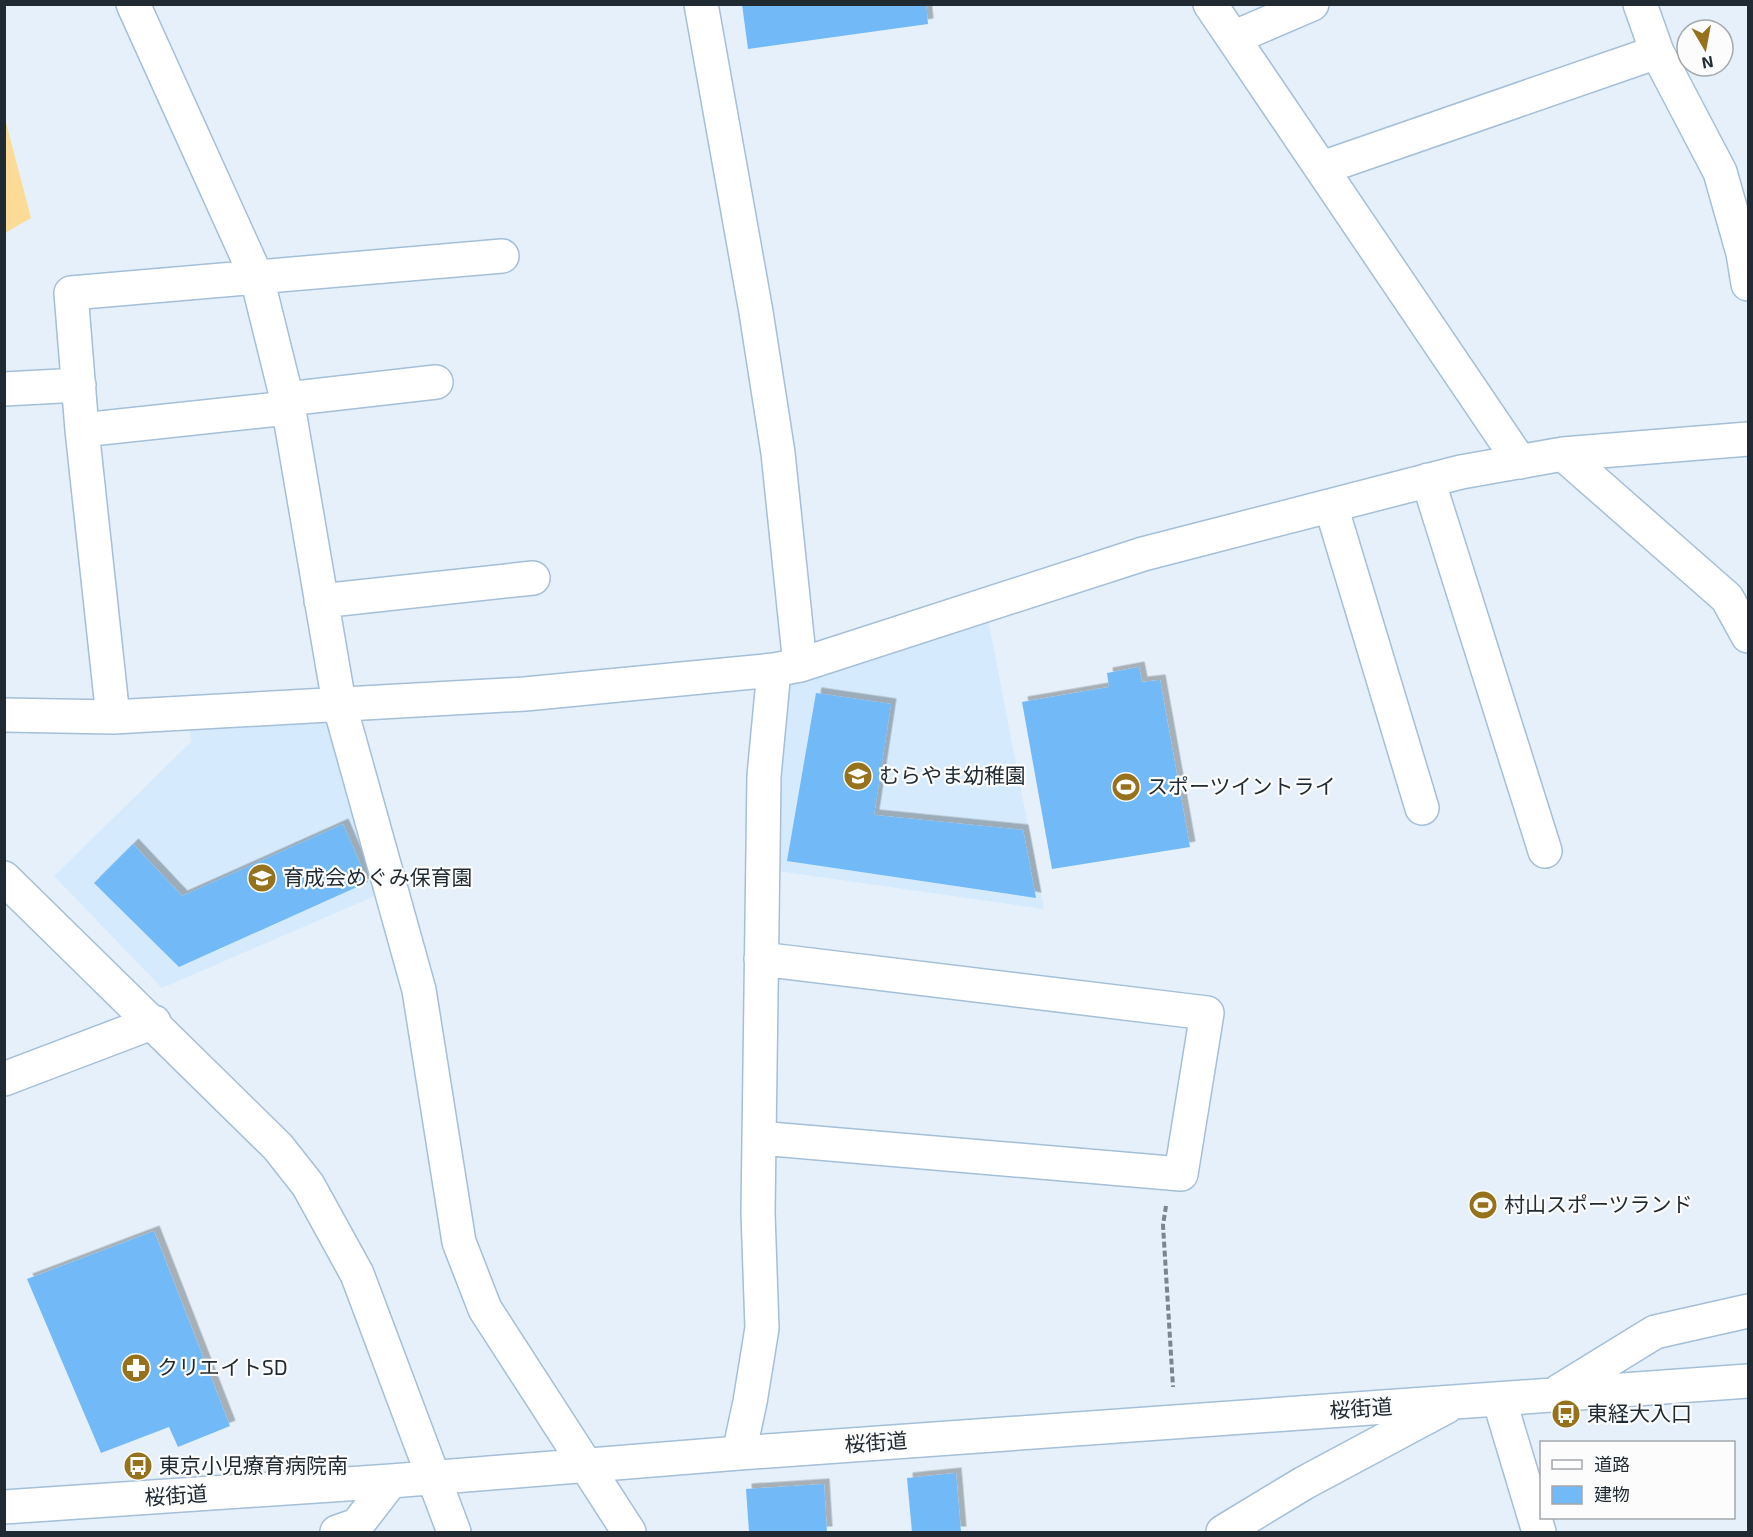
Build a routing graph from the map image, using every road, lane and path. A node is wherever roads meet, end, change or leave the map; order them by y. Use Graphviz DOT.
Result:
graph roads {
  1 [pos="133,4"];
  2 [pos="701,4"];
  3 [pos="1210,4"];
  4 [pos="1312,4"];
  5 [pos="1640,4"];
  6 [pos="1233,38"];
  7 [pos="1657,52"];
  8 [pos="1322,168"];
  9 [pos="502,256"];
  10 [pos="1747,263"];
  11 [pos="257,278"];
  12 [pos="436,382"];
  13 [pos="79,385"];
  14 [pos="4,389"];
  15 [pos="288,404"];
  16 [pos="82,430"];
  17 [pos="1749,439"];
  18 [pos="1563,454"];
  19 [pos="1520,462"];
  20 [pos="1428,480"];
  21 [pos="1331,506"];
  22 [pos="533,578"];
  23 [pos="321,602"];
  24 [pos="1749,636"];
  25 [pos="787,668"];
  26 [pos="339,704"];
  27 [pos="4,715"];
  28 [pos="113,717"];
  29 [pos="1422,808"];
  30 [pos="1545,851"];
  31 [pos="4,878"];
  32 [pos="761,959"];
  33 [pos="154,1022"];
  34 [pos="4,1079"];
  35 [pos="759,1138"];
  36 [pos="1171,1174"];
  37 [pos="1749,1311"];
  38 [pos="1749,1381"];
  39 [pos="1555,1394"];
  40 [pos="1499,1399"];
  41 [pos="1455,1402"];
  42 [pos="1175,1421"];
  43 [pos="738,1453"];
  44 [pos="584,1466"];
  45 [pos="433,1478"];
  46 [pos="392,1481"];
  47 [pos="4,1507"];
  48 [pos="337,1533"];
  49 [pos="454,1533"];
  50 [pos="629,1533"];
  51 [pos="1223,1533"];
  52 [pos="1539,1533"];
  1 -- 11 [label="street"];
  2 -- 25 [label="street"];
  3 -- 6 [label="street"];
  4 -- 6 [label="street"];
  5 -- 7 [label="street"];
  6 -- 8 [label="street"];
  7 -- 8 [label="street"];
  7 -- 10 [label="street"];
  8 -- 19 [label="street"];
  9 -- 11 [label="street"];
  11 -- 13 [label="street"];
  11 -- 15 [label="street"];
  12 -- 15 [label="street"];
  13 -- 14 [label="street"];
  13 -- 16 [label="street"];
  15 -- 16 [label="street"];
  15 -- 23 [label="street"];
  16 -- 28 [label="street"];
  17 -- 18 [label="street"];
  18 -- 19 [label="street"];
  18 -- 24 [label="street"];
  19 -- 20 [label="street"];
  20 -- 21 [label="street"];
  20 -- 30 [label="street"];
  21 -- 25 [label="street"];
  21 -- 29 [label="street"];
  22 -- 23 [label="street"];
  23 -- 26 [label="street"];
  25 -- 26 [label="street"];
  25 -- 32 [label="street"];
  26 -- 28 [label="street"];
  26 -- 44 [label="street"];
  27 -- 28 [label="street"];
  31 -- 33 [label="street"];
  32 -- 35 [label="street"];
  32 -- 36 [label="street"];
  33 -- 34 [label="street"];
  33 -- 45 [label="street"];
  35 -- 36 [label="street"];
  35 -- 43 [label="street"];
  36 -- 42 [label="path"];
  37 -- 39 [label="street"];
  38 -- 39 [label="street, 桜街道"];
  39 -- 40 [label="street, 桜街道"];
  40 -- 41 [label="street, 桜街道"];
  40 -- 52 [label="street"];
  41 -- 42 [label="street, 桜街道"];
  41 -- 51 [label="street"];
  42 -- 43 [label="street, 桜街道"];
  43 -- 44 [label="street, 桜街道"];
  44 -- 45 [label="street, 桜街道"];
  44 -- 50 [label="street"];
  45 -- 46 [label="street, 桜街道"];
  45 -- 49 [label="street"];
  46 -- 47 [label="street, 桜街道"];
  46 -- 48 [label="street"];
}
